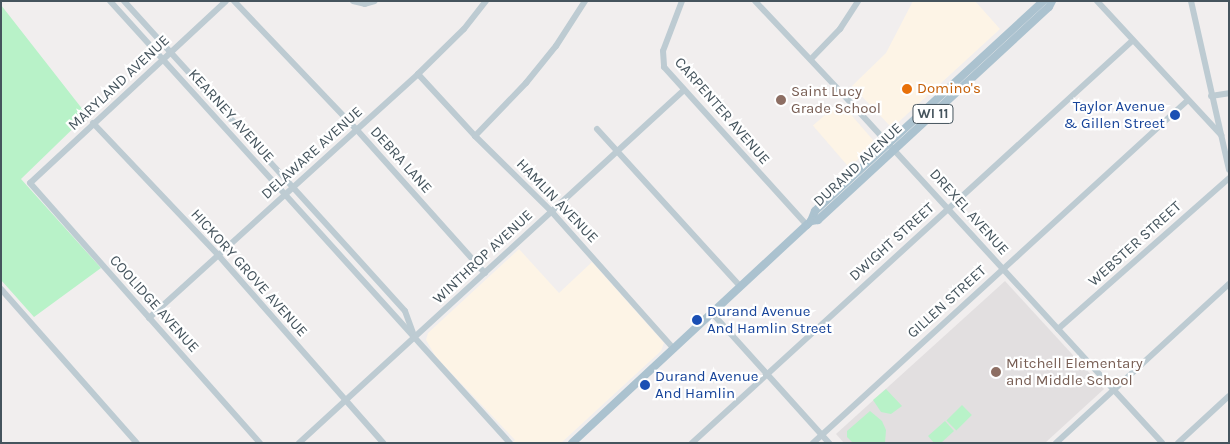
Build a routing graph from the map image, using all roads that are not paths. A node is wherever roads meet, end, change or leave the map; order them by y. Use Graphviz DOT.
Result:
graph roads {
  1 [pos="110,1"];
  2 [pos="124,1"];
  3 [pos="226,1"];
  4 [pos="234,1"];
  5 [pos="353,1"];
  6 [pos="375,1"];
  7 [pos="486,1"];
  8 [pos="585,1"];
  9 [pos="682,1"];
  10 [pos="755,1"];
  11 [pos="858,1"];
  12 [pos="1043,1"];
  13 [pos="1052,1"];
  14 [pos="1097,1"];
  15 [pos="1191,1"];
  16 [pos="1132,40"];
  17 [pos="170,53"];
  18 [pos="163,59"];
  19 [pos="811,59"];
  20 [pos="418,74"];
  21 [pos="684,90"];
  22 [pos="1229,93"];
  23 [pos="1211,96"];
  24 [pos="1188,100"];
  25 [pos="93,123"];
  26 [pos="597,129"];
  27 [pos="357,130"];
  28 [pos="1221,135"];
  29 [pos="475,136"];
  30 [pos="888,143"];
  31 [pos="894,150"];
  32 [pos="617,151"];
  33 [pos="1229,170"];
  34 [pos="1229,178"];
  35 [pos="30,183"];
  36 [pos="294,186"];
  37 [pos="285,194"];
  38 [pos="948,208"];
  39 [pos="551,211"];
  40 [pos="809,223"];
  41 [pos="219,256"];
  42 [pos="1003,268"];
  43 [pos="485,273"];
  44 [pos="1229,284"];
  45 [pos="740,286"];
  46 [pos="1,289"];
  47 [pos="712,313"];
  48 [pos="149,318"];
  49 [pos="1058,329"];
  50 [pos="415,337"];
  51 [pos="674,349"];
  52 [pos="768,373"];
  53 [pos="1114,390"];
  54 [pos="1229,396"];
  55 [pos="345,401"];
  56 [pos="822,434"];
  57 [pos="137,443"];
  58 [pos="260,443"];
  59 [pos="299,443"];
  60 [pos="383,443"];
  61 [pos="510,443"];
  62 [pos="572,443"];
  63 [pos="692,443"];
  64 [pos="813,443"];
  65 [pos="829,443"];
  66 [pos="1056,443"];
  67 [pos="1162,443"];
  68 [pos="1178,443"];
  1 -- 18 [label="street, KEARNEY AVENUE"];
  2 -- 17 [label="street, KEARNEY AVENUE"];
  3 -- 17 [label="street, MARYLAND AVENUE"];
  4 -- 27 [label="street, DEBRA LANE"];
  5 -- 6 [label="street"];
  7 -- 20 [label="street, DELAWARE AVENUE"];
  8 -- 29 [label="street"];
  9 -- 21 [label="street, CARPENTER AVENUE"];
  10 -- 19 [label="street, DREXEL AVENUE"];
  11 -- 19 [label="street"];
  12 -- 30 [label="main road, DURAND AVENUE / WI 11"];
  13 -- 31 [label="main road, DURAND AVENUE / WI 11"];
  14 -- 16 [label="street"];
  15 -- 23 [label="street"];
  16 -- 24 [label="street"];
  16 -- 38 [label="street, DWIGHT STREET"];
  17 -- 18 [label="street, MARYLAND AVENUE"];
  17 -- 36 [label="street, KEARNEY AVENUE"];
  18 -- 25 [label="street, MARYLAND AVENUE"];
  18 -- 37 [label="street, KEARNEY AVENUE"];
  19 -- 30 [label="street, DREXEL AVENUE"];
  20 -- 27 [label="street, DELAWARE AVENUE"];
  20 -- 29 [label="street, HAMLIN AVENUE"];
  21 -- 32 [label="street, WINTHROP AVENUE"];
  21 -- 40 [label="street, CARPENTER AVENUE"];
  22 -- 23 [label="street"];
  23 -- 28 [label="street"];
  24 -- 28 [label="street"];
  24 -- 42 [label="street, GILLEN STREET"];
  25 -- 35 [label="street, MARYLAND AVENUE"];
  25 -- 41 [label="street, HICKORY GROVE AVENUE"];
  26 -- 32 [label="street"];
  27 -- 36 [label="street, DELAWARE AVENUE"];
  27 -- 43 [label="street, DEBRA LANE"];
  28 -- 33 [label="street"];
  29 -- 39 [label="street, HAMLIN AVENUE"];
  30 -- 31 [label="street, DREXEL AVENUE"];
  30 -- 40 [label="main road, DURAND AVENUE / WI 11"];
  31 -- 38 [label="street, DREXEL AVENUE"];
  31 -- 40 [label="main road, DURAND AVENUE / WI 11"];
  32 -- 39 [label="street, WINTHROP AVENUE"];
  32 -- 45 [label="street"];
  34 -- 49 [label="street, WEBSTER STREET"];
  35 -- 48 [label="street, COOLIDGE AVENUE"];
  36 -- 37 [label="street, DELAWARE AVENUE"];
  36 -- 50 [label="street, KEARNEY AVENUE"];
  37 -- 41 [label="street, DELAWARE AVENUE"];
  37 -- 50 [label="street, KEARNEY AVENUE"];
  38 -- 42 [label="street, DREXEL AVENUE"];
  38 -- 52 [label="street, DWIGHT STREET"];
  39 -- 43 [label="street, WINTHROP AVENUE"];
  39 -- 51 [label="street, HAMLIN AVENUE"];
  40 -- 45 [label="main road, DURAND AVENUE / WI 11"];
  41 -- 48 [label="street, DELAWARE AVENUE"];
  41 -- 55 [label="street, HICKORY GROVE AVENUE"];
  42 -- 49 [label="street, DREXEL AVENUE"];
  42 -- 56 [label="street, GILLEN STREET"];
  43 -- 50 [label="street, WINTHROP AVENUE"];
  44 -- 53 [label="street"];
  45 -- 47 [label="main road, DURAND AVENUE / WI 11"];
  46 -- 57 [label="street"];
  47 -- 51 [label="main road, DURAND AVENUE / WI 11"];
  47 -- 52 [label="street"];
  48 -- 58 [label="street, COOLIDGE AVENUE"];
  49 -- 53 [label="street, DREXEL AVENUE"];
  50 -- 55 [label="street, WINTHROP AVENUE"];
  50 -- 61 [label="street, KEARNEY AVENUE"];
  51 -- 62 [label="main road, DURAND AVENUE / WI 11"];
  52 -- 56 [label="street"];
  52 -- 63 [label="street, DWIGHT STREET"];
  53 -- 66 [label="street"];
  53 -- 67 [label="street, DREXEL AVENUE"];
  54 -- 68 [label="street"];
  55 -- 59 [label="street, WINTHROP AVENUE"];
  55 -- 60 [label="street, HICKORY GROVE AVENUE"];
  56 -- 64 [label="street, GILLEN STREET"];
  56 -- 65 [label="street"];
}
